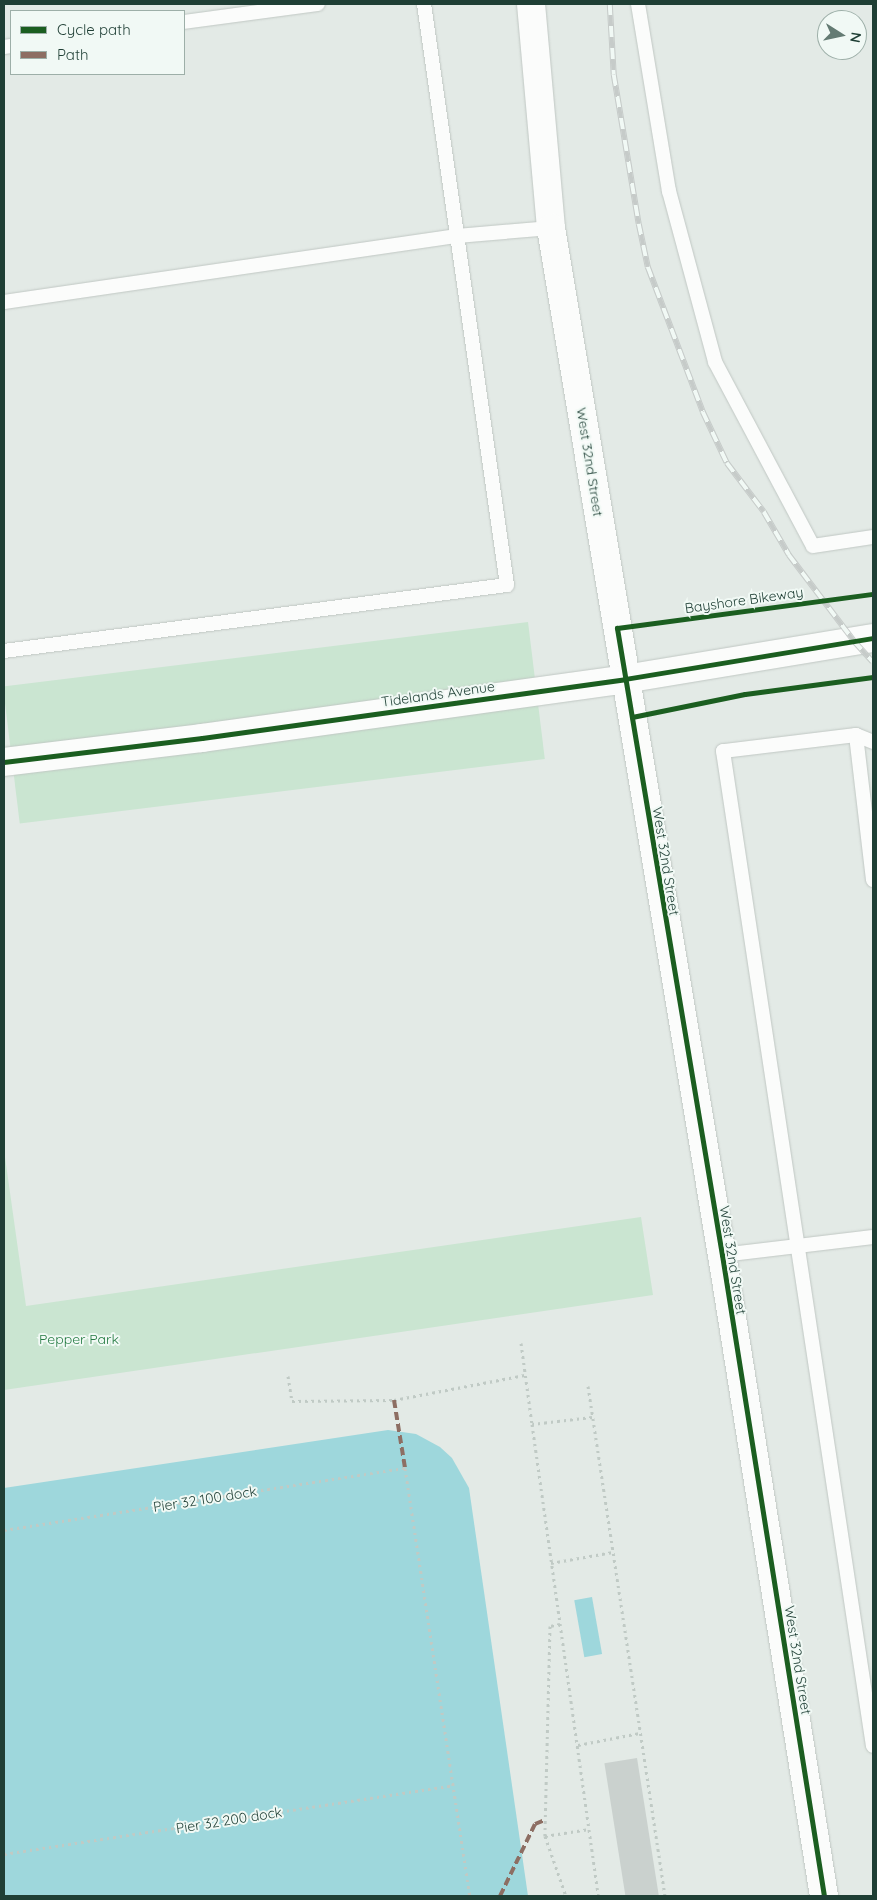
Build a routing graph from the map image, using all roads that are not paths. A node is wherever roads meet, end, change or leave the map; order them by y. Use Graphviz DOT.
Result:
graph roads {
  1 [pos="318,4"];
  2 [pos="424,4"];
  3 [pos="531,4"];
  4 [pos="638,4"];
  5 [pos="185,22"];
  6 [pos="551,228"];
  7 [pos="457,236"];
  8 [pos="4,302"];
  9 [pos="873,537"];
  10 [pos="873,638"];
  11 [pos="4,651"];
  12 [pos="626,679"];
  13 [pos="856,735"];
  14 [pos="873,742"];
  15 [pos="4,762"];
  16 [pos="873,880"];
  17 [pos="873,1237"];
  18 [pos="799,1246"];
  19 [pos="722,1255"];
  20 [pos="873,1746"];
  21 [pos="824,1896"];
  1 -- 5 [label="lane"];
  2 -- 7 [label="lane"];
  3 -- 6 [label="street, West 32nd Street"];
  4 -- 9 [label="lane"];
  6 -- 7 [label="lane"];
  6 -- 12 [label="street, West 32nd Street"];
  7 -- 8 [label="lane"];
  7 -- 11 [label="lane"];
  10 -- 12 [label="street, Tidelands Avenue"];
  12 -- 15 [label="street, Tidelands Avenue"];
  12 -- 19 [label="street, West 32nd Street"];
  13 -- 14 [label="lane"];
  13 -- 16 [label="lane"];
  13 -- 18 [label="lane"];
  17 -- 18 [label="lane"];
  18 -- 19 [label="lane"];
  18 -- 20 [label="lane"];
  19 -- 21 [label="street, West 32nd Street"];
}
